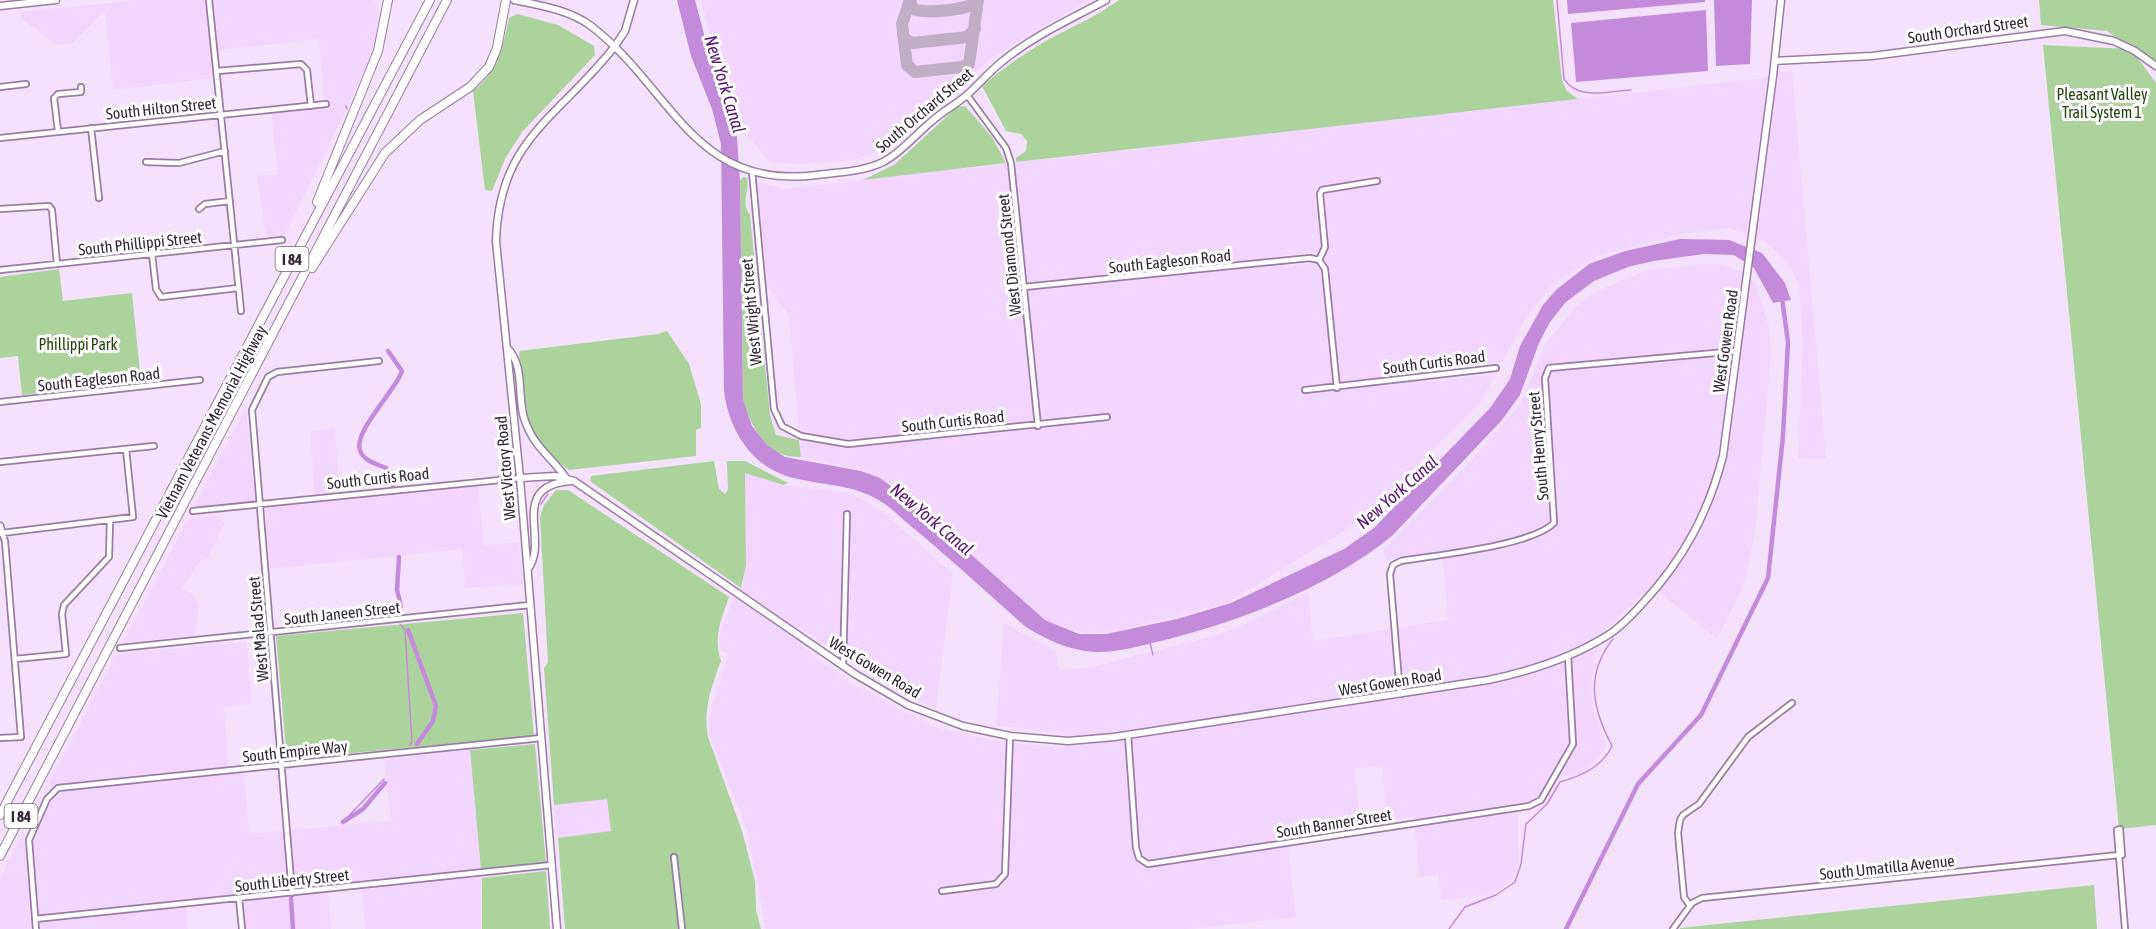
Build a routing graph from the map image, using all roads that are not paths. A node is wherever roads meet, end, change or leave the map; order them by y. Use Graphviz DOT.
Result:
graph roads {
  1 [pos="56,0"];
  2 [pos="210,0"];
  3 [pos="388,0"];
  4 [pos="430,0"];
  5 [pos="447,0"];
  6 [pos="506,0"];
  7 [pos="514,0"];
  8 [pos="634,0"];
  9 [pos="1106,0"];
  10 [pos="1781,0"];
  11 [pos="0,6"];
  12 [pos="615,46"];
  13 [pos="1775,61"];
  14 [pos="2156,66"];
  15 [pos="217,71"];
  16 [pos="26,84"];
  17 [pos="0,87"];
  18 [pos="81,87"];
  19 [pos="967,95"];
  20 [pos="326,104"];
  21 [pos="310,106"];
  22 [pos="221,114"];
  23 [pos="92,128"];
  24 [pos="58,131"];
  25 [pos="0,138"];
  26 [pos="225,151"];
  27 [pos="146,162"];
  28 [pos="752,171"];
  29 [pos="1377,181"];
  30 [pos="99,198"];
  31 [pos="230,201"];
  32 [pos="0,209"];
  33 [pos="199,209"];
  34 [pos="282,240"];
  35 [pos="299,245"];
  36 [pos="234,246"];
  37 [pos="152,254"];
  38 [pos="1319,260"];
  39 [pos="57,264"];
  40 [pos="0,270"];
  41 [pos="1024,287"];
  42 [pos="238,288"];
  43 [pos="241,311"];
  44 [pos="283,315"];
  45 [pos="507,347"];
  46 [pos="1737,351"];
  47 [pos="379,361"];
  48 [pos="1496,368"];
  49 [pos="200,380"];
  50 [pos="1337,388"];
  51 [pos="1305,390"];
  52 [pos="0,402"];
  53 [pos="1107,417"];
  54 [pos="1038,426"];
  55 [pos="801,436"];
  56 [pos="154,446"];
  57 [pos="126,448"];
  58 [pos="0,462"];
  59 [pos="520,478"];
  60 [pos="566,478"];
  61 [pos="574,481"];
  62 [pos="260,505"];
  63 [pos="193,511"];
  64 [pos="848,514"];
  65 [pos="110,520"];
  66 [pos="0,526"];
  67 [pos="1,533"];
  68 [pos="527,570"];
  69 [pos="530,605"];
  70 [pos="271,632"];
  71 [pos="120,648"];
  72 [pos="1568,656"];
  73 [pos="15,659"];
  74 [pos="843,666"];
  75 [pos="1400,694"];
  76 [pos="1792,704"];
  77 [pos="1128,735"];
  78 [pos="1010,736"];
  79 [pos="0,738"];
  80 [pos="541,738"];
  81 [pos="282,765"];
  82 [pos="0,815"];
  83 [pos="2117,830"];
  84 [pos="2119,855"];
  85 [pos="0,856"];
  86 [pos="674,857"];
  87 [pos="552,866"];
  88 [pos="942,891"];
  89 [pos="292,892"];
  90 [pos="239,898"];
  91 [pos="1690,906"];
  92 [pos="35,919"];
  93 [pos="36,929"];
  94 [pos="242,929"];
  95 [pos="557,929"];
  96 [pos="682,929"];
  97 [pos="1672,929"];
  98 [pos="2125,929"];
  1 -- 11 [label="street"];
  2 -- 15 [label="street"];
  3 -- 35 [label="highway"];
  4 -- 35 [label="highway, Vietnam Veterans Memorial Highway / I 84"];
  5 -- 44 [label="highway, Vietnam Veterans Memorial Highway / I 84"];
  6 -- 44 [label="highway"];
  7 -- 12 [label="street, South Orchard Street"];
  8 -- 12 [label="street"];
  9 -- 19 [label="street, South Orchard Street"];
  10 -- 13 [label="street, West Gowen Road"];
  12 -- 28 [label="street, South Orchard Street"];
  12 -- 45 [label="street, West Victory Road"];
  13 -- 14 [label="street, South Orchard Street"];
  13 -- 46 [label="street, West Gowen Road"];
  15 -- 21 [label="street"];
  15 -- 22 [label="street"];
  16 -- 17 [label="street"];
  18 -- 24 [label="street"];
  19 -- 28 [label="street, South Orchard Street"];
  19 -- 41 [label="street, West Diamond Street"];
  20 -- 21 [label="street, South Hilton Street"];
  21 -- 22 [label="street, South Hilton Street"];
  22 -- 23 [label="street, South Hilton Street"];
  22 -- 26 [label="street"];
  23 -- 24 [label="street, South Hilton Street"];
  23 -- 30 [label="street"];
  24 -- 25 [label="street, South Hilton Street"];
  26 -- 27 [label="street"];
  26 -- 31 [label="street"];
  28 -- 55 [label="street, West Wright Street"];
  29 -- 38 [label="street"];
  31 -- 33 [label="street"];
  31 -- 36 [label="street"];
  32 -- 39 [label="street"];
  34 -- 36 [label="street, South Phillippi Street"];
  35 -- 82 [label="highway, Vietnam Veterans Memorial Highway / I 84"];
  36 -- 37 [label="street, South Phillippi Street"];
  36 -- 42 [label="street"];
  37 -- 39 [label="street, South Phillippi Street"];
  37 -- 42 [label="street"];
  38 -- 41 [label="street, South Eagleson Road"];
  38 -- 50 [label="street"];
  39 -- 40 [label="street, South Phillippi Street"];
  41 -- 54 [label="street, West Diamond Street"];
  42 -- 43 [label="street"];
  44 -- 85 [label="highway, Vietnam Veterans Memorial Highway / I 84"];
  45 -- 59 [label="street, West Victory Road"];
  45 -- 60 [label="street"];
  46 -- 72 [label="street, West Gowen Road"];
  46 -- 75 [label="street, South Henry Street"];
  47 -- 62 [label="street, West Malad Street"];
  48 -- 50 [label="street, South Curtis Road"];
  49 -- 52 [label="street, South Eagleson Road"];
  50 -- 51 [label="street, South Curtis Road"];
  53 -- 54 [label="street, South Curtis Road"];
  54 -- 55 [label="street, South Curtis Road"];
  56 -- 57 [label="street"];
  57 -- 58 [label="street"];
  57 -- 65 [label="street"];
  59 -- 60 [label="street, South Curtis Road"];
  59 -- 62 [label="street, South Curtis Road"];
  59 -- 68 [label="street, West Victory Road"];
  60 -- 61 [label="street, West Gowen Road"];
  61 -- 68 [label="street"];
  61 -- 74 [label="street, West Gowen Road"];
  62 -- 63 [label="street, South Curtis Road"];
  62 -- 70 [label="street, West Malad Street"];
  64 -- 74 [label="street"];
  65 -- 67 [label="street"];
  65 -- 73 [label="street"];
  66 -- 67 [label="street"];
  67 -- 73 [label="street"];
  68 -- 69 [label="street, West Victory Road"];
  69 -- 70 [label="street, South Janeen Street"];
  69 -- 80 [label="street, West Victory Road"];
  70 -- 71 [label="street, South Janeen Street"];
  70 -- 81 [label="street, West Malad Street"];
  72 -- 75 [label="street, West Gowen Road"];
  72 -- 77 [label="street, South Banner Street"];
  73 -- 79 [label="street"];
  74 -- 78 [label="street, West Gowen Road"];
  75 -- 77 [label="street, West Gowen Road"];
  76 -- 91 [label="street"];
  77 -- 78 [label="street, West Gowen Road"];
  78 -- 88 [label="street"];
  80 -- 81 [label="street, South Empire Way"];
  80 -- 87 [label="street, West Victory Road"];
  81 -- 89 [label="street, West Malad Street"];
  81 -- 92 [label="street, South Empire Way"];
  83 -- 84 [label="street"];
  84 -- 91 [label="street, South Umatilla Avenue"];
  84 -- 98 [label="street"];
  86 -- 96 [label="street"];
  87 -- 89 [label="street, South Liberty Street"];
  87 -- 95 [label="street, West Victory Road"];
  89 -- 90 [label="street, South Liberty Street"];
  90 -- 92 [label="street, South Liberty Street"];
  90 -- 94 [label="street"];
  91 -- 97 [label="street"];
  92 -- 93 [label="street"];
}
